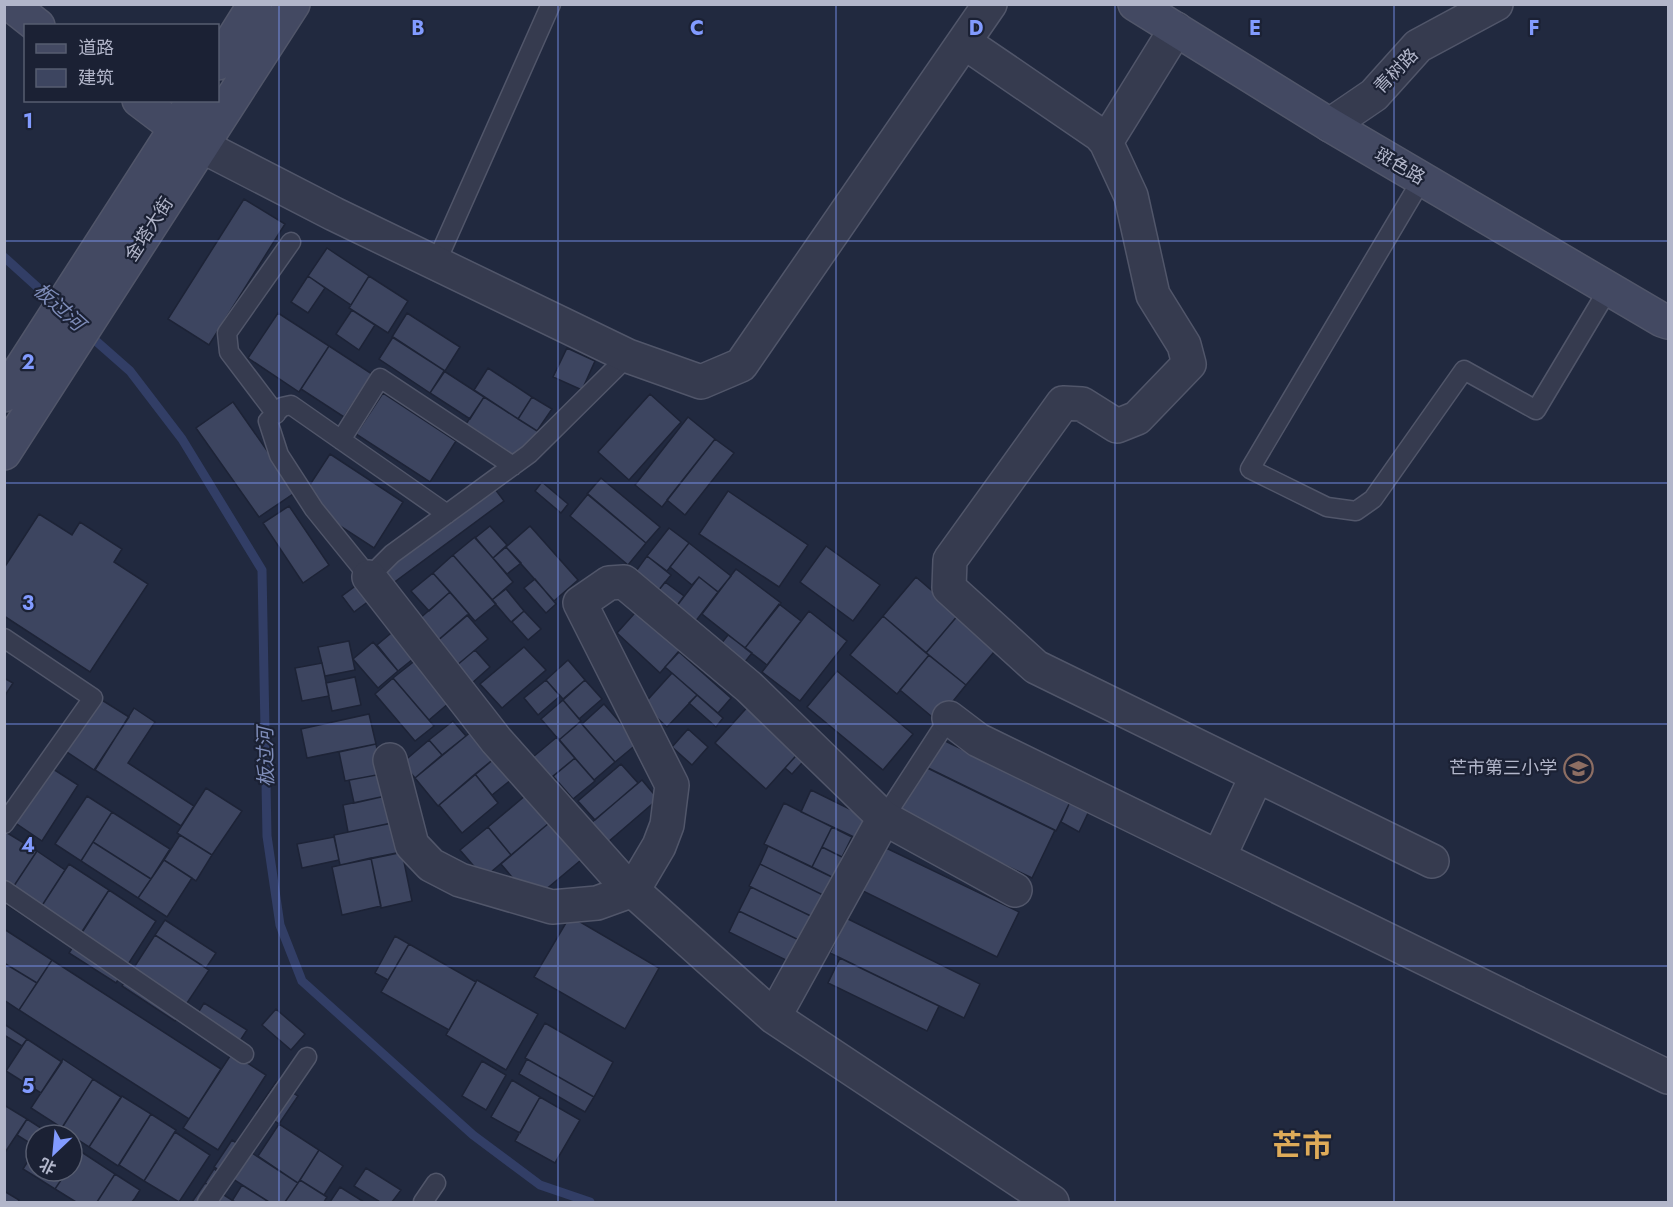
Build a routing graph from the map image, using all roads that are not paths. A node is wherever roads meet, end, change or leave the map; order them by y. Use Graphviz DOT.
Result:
graph roads {
  1 [pos="10,4"];
  2 [pos="255,4"];
  3 [pos="293,4"];
  4 [pos="551,4"];
  5 [pos="990,4"];
  6 [pos="1135,4"];
  7 [pos="1496,4"];
  8 [pos="35,24"];
  9 [pos="1176,29"];
  10 [pos="964,42"];
  11 [pos="219,61"];
  12 [pos="219,99"];
  13 [pos="142,102"];
  14 [pos="194,102"];
  15 [pos="216,102"];
  16 [pos="1330,125"];
  17 [pos="189,137"];
  18 [pos="1106,142"];
  19 [pos="1422,179"];
  20 [pos="291,242"];
  21 [pos="435,263"];
  22 [pos="1609,288"];
  23 [pos="1668,322"];
  24 [pos="628,356"];
  25 [pos="22,387"];
  26 [pos="276,414"];
  27 [pos="341,440"];
  28 [pos="4,453"];
  29 [pos="513,466"];
  30 [pos="447,514"];
  31 [pos="369,577"];
  32 [pos="4,638"];
  33 [pos="949,718"];
  34 [pos="390,760"];
  35 [pos="1257,775"];
  36 [pos="884,818"];
  37 [pos="4,824"];
  38 [pos="1219,857"];
  39 [pos="1432,861"];
  40 [pos="4,890"];
  41 [pos="633,890"];
  42 [pos="1015,890"];
  43 [pos="774,1017"];
  44 [pos="244,1054"];
  45 [pos="307,1057"];
  46 [pos="1668,1077"];
  47 [pos="436,1183"];
  48 [pos="207,1203"];
  49 [pos="423,1203"];
  50 [pos="1052,1203"];
  1 -- 8 [label="main road"];
  2 -- 11 [label="main road"];
  3 -- 12 [label="main road, 金塔大街"];
  4 -- 21 [label="lane"];
  5 -- 10 [label="street"];
  6 -- 9 [label="main road, 斑色路"];
  7 -- 16 [label="street, 青树路"];
  9 -- 16 [label="main road, 斑色路"];
  9 -- 18 [label="street"];
  10 -- 18 [label="street"];
  10 -- 24 [label="street"];
  13 -- 17 [label="main road"];
  14 -- 17 [label="main road, 金塔大街"];
  15 -- 17 [label="main road, 金塔大街"];
  16 -- 19 [label="main road, 斑色路"];
  17 -- 21 [label="street"];
  17 -- 25 [label="main road, 金塔大街"];
  18 -- 35 [label="street"];
  19 -- 22 [label="main road, 斑色路"];
  19 -- 22 [label="lane"];
  20 -- 26 [label="lane"];
  21 -- 24 [label="street"];
  22 -- 23 [label="main road, 斑色路"];
  24 -- 29 [label="lane"];
  25 -- 28 [label="main road, 金塔大街"];
  26 -- 27 [label="lane"];
  26 -- 31 [label="lane"];
  27 -- 29 [label="lane"];
  27 -- 30 [label="lane"];
  29 -- 30 [label="lane"];
  30 -- 31 [label="lane"];
  31 -- 41 [label="street"];
  32 -- 37 [label="lane"];
  33 -- 36 [label="lane"];
  33 -- 38 [label="street"];
  34 -- 41 [label="street"];
  35 -- 38 [label="street"];
  35 -- 39 [label="street"];
  36 -- 41 [label="street"];
  36 -- 42 [label="street"];
  36 -- 43 [label="street"];
  38 -- 46 [label="street"];
  40 -- 44 [label="lane"];
  41 -- 43 [label="street"];
  43 -- 50 [label="street"];
  45 -- 48 [label="lane"];
  47 -- 49 [label="lane"];
}
